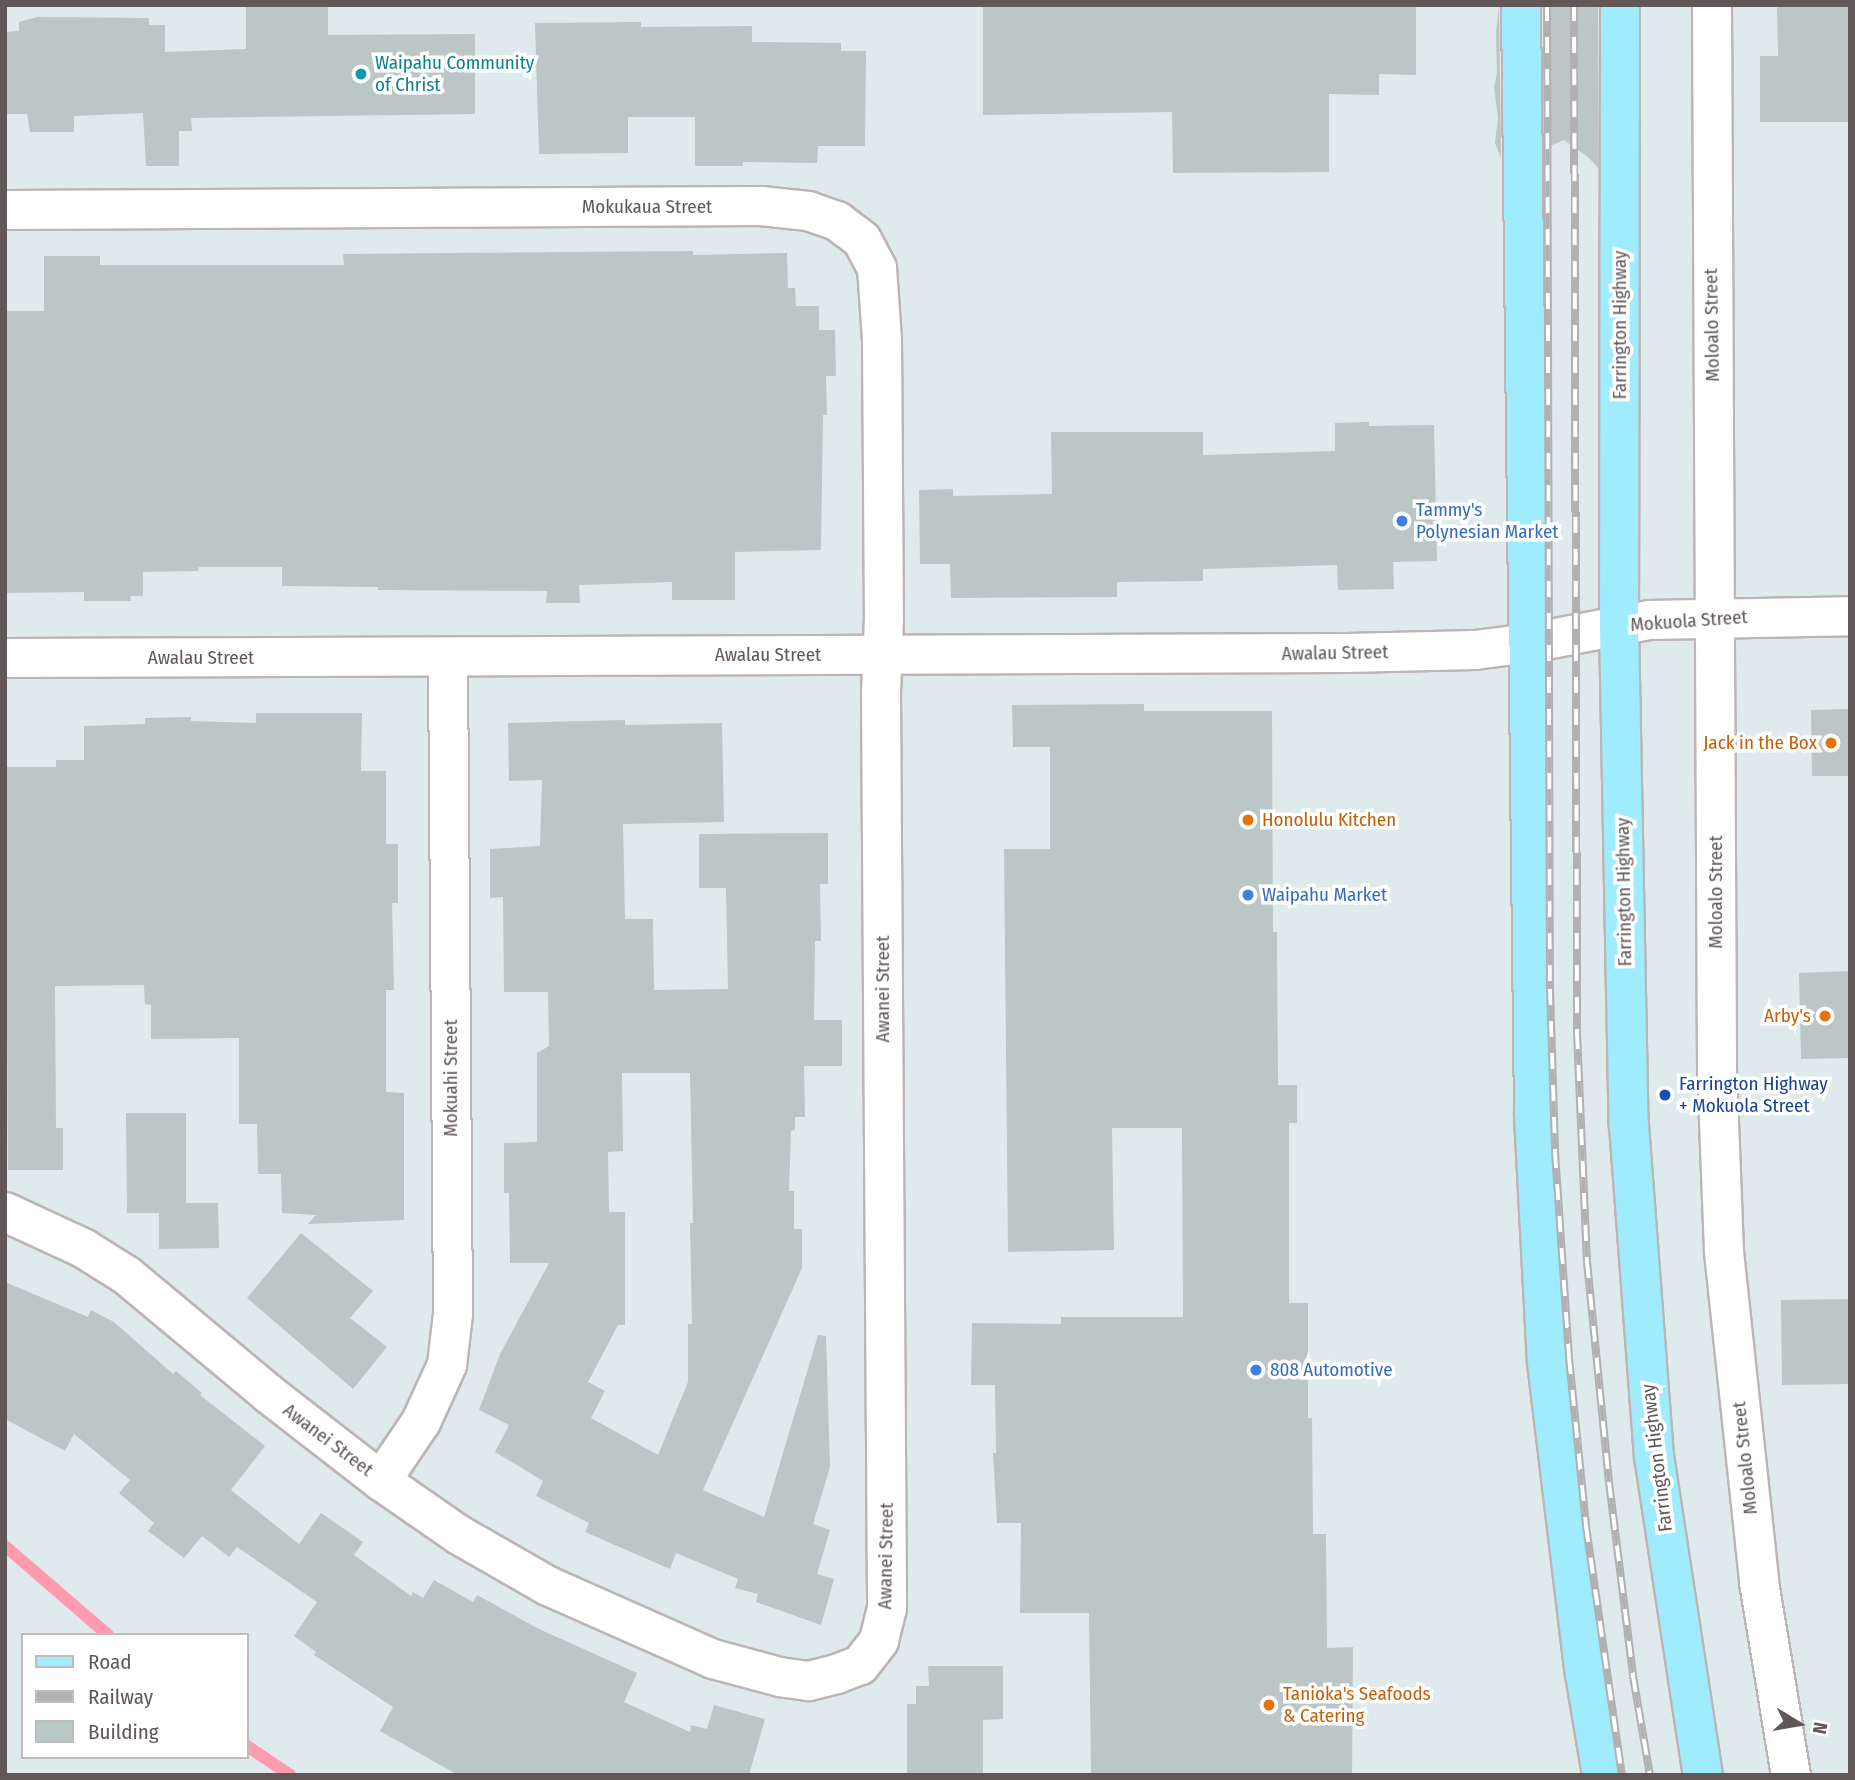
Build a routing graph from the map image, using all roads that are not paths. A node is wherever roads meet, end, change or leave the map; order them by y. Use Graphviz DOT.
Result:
graph roads {
  1 [pos="1521,5"];
  2 [pos="1620,5"];
  3 [pos="1712,5"];
  4 [pos="5,210"];
  5 [pos="1850,616"];
  6 [pos="1716,617"];
  7 [pos="1619,626"];
  8 [pos="1530,643"];
  9 [pos="882,655"];
  10 [pos="448,657"];
  11 [pos="5,658"];
  12 [pos="5,1212"];
  13 [pos="381,1481"];
  14 [pos="1602,1775"];
  15 [pos="1703,1775"];
  16 [pos="1791,1775"];
  1 -- 8 [label="main road"];
  2 -- 7 [label="main road, Farrington Highway"];
  3 -- 6 [label="street, Moloalo Street"];
  4 -- 9 [label="street, Mokukaua Street"];
  5 -- 6 [label="street, Mokuola Street"];
  6 -- 7 [label="street, Mokuola Street"];
  6 -- 16 [label="street, Moloalo Street"];
  7 -- 8 [label="street, Mokuola Street"];
  7 -- 15 [label="main road, Farrington Highway"];
  8 -- 9 [label="street, Awalau Street"];
  8 -- 14 [label="main road"];
  9 -- 10 [label="street, Awalau Street"];
  9 -- 13 [label="street, Awanei Street"];
  10 -- 11 [label="street, Awalau Street"];
  10 -- 13 [label="street, Mokuahi Street"];
  12 -- 13 [label="street, Awanei Street"];
}
